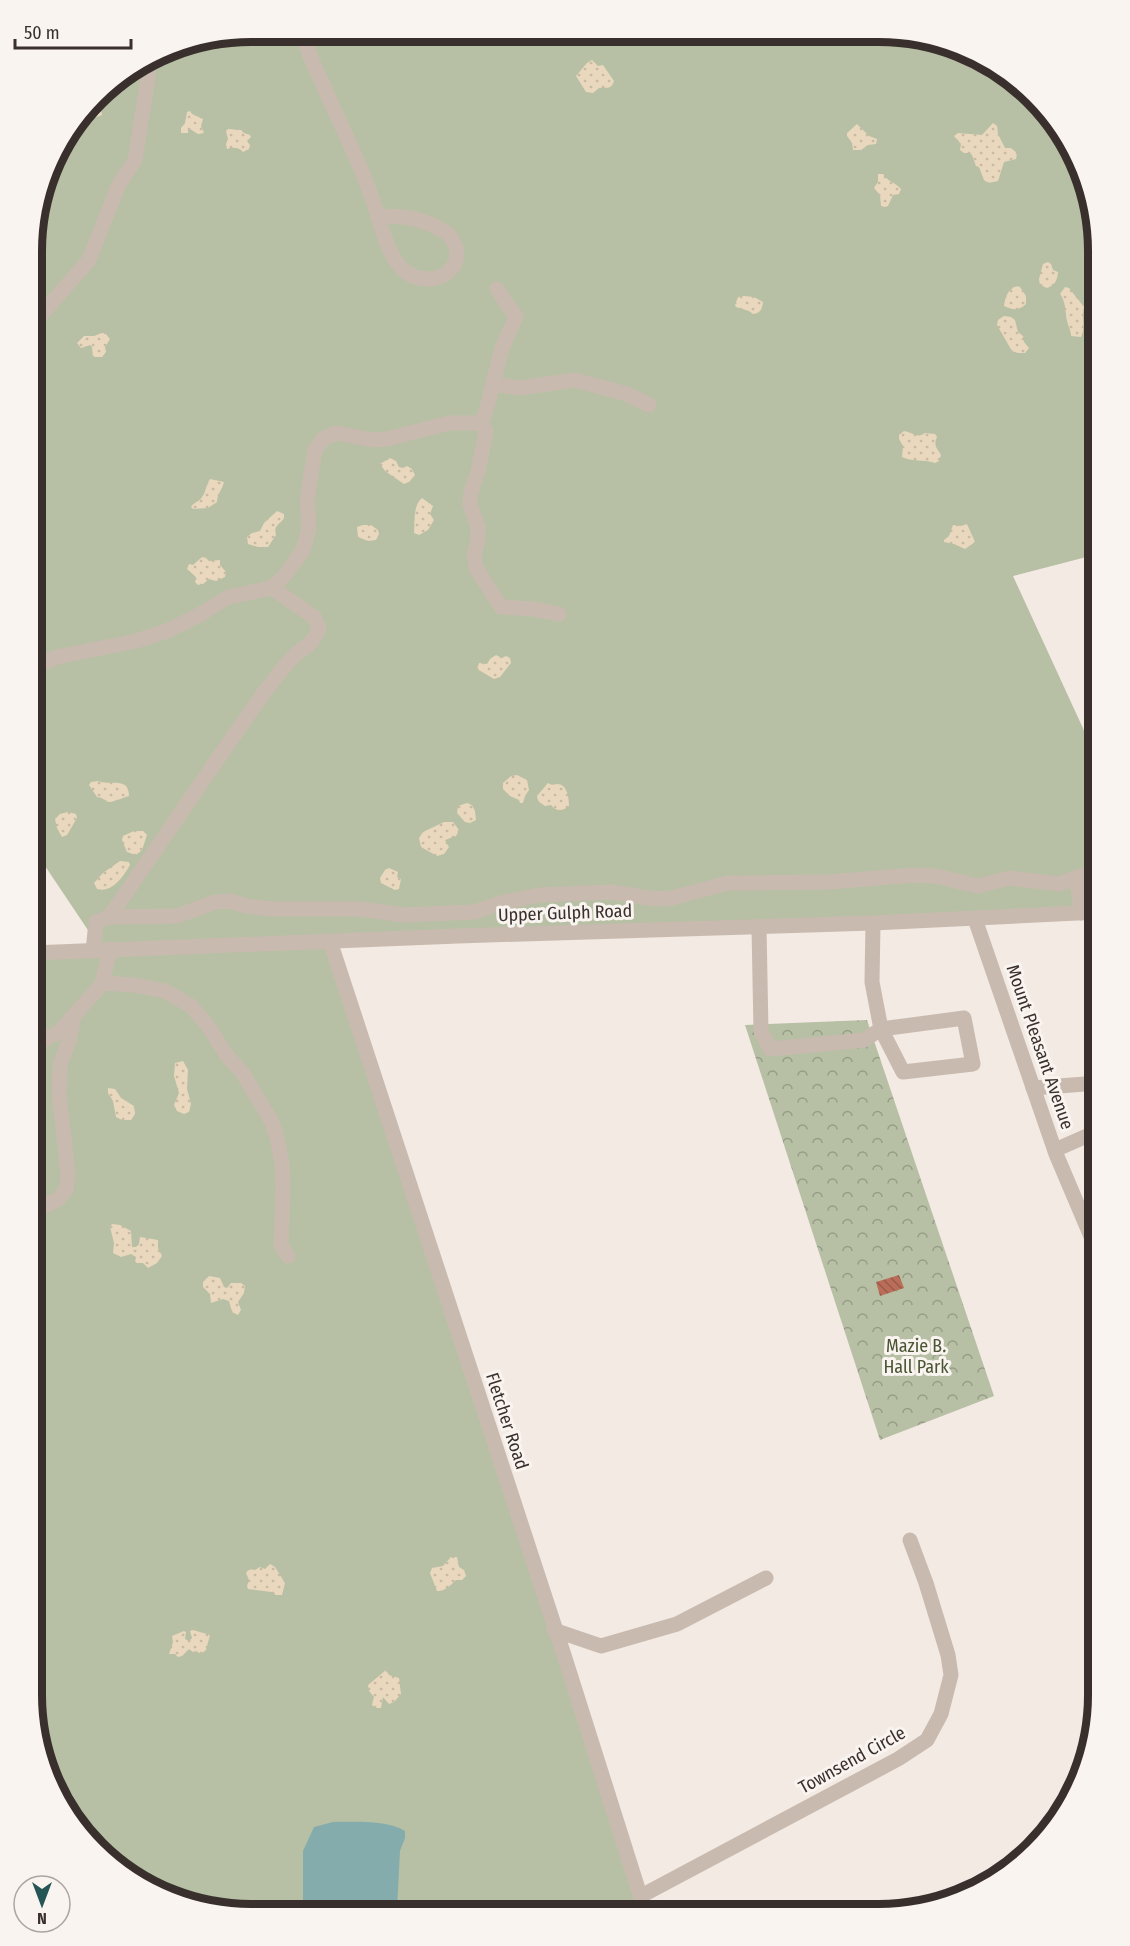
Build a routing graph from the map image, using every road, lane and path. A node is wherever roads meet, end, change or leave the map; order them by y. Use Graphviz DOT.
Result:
graph roads {
  1 [pos="305,42"];
  2 [pos="148,70"];
  3 [pos="378,216"];
  4 [pos="497,289"];
  5 [pos="42,314"];
  6 [pos="493,384"];
  7 [pos="649,405"];
  8 [pos="481,423"];
  9 [pos="272,588"];
  10 [pos="559,614"];
  11 [pos="42,664"];
  12 [pos="1088,874"];
  13 [pos="1077,877"];
  14 [pos="1081,913"];
  15 [pos="1088,913"];
  16 [pos="109,917"];
  17 [pos="975,919"];
  18 [pos="873,923"];
  19 [pos="759,927"];
  20 [pos="330,941"];
  21 [pos="93,951"];
  22 [pos="110,951"];
  23 [pos="42,953"];
  24 [pos="102,983"];
  25 [pos="74,1016"];
  26 [pos="881,1029"];
  27 [pos="42,1041"];
  28 [pos="1088,1084"];
  29 [pos="1033,1088"];
  30 [pos="1088,1135"];
  31 [pos="1055,1150"];
  32 [pos="42,1204"];
  33 [pos="1088,1229"];
  34 [pos="288,1256"];
  35 [pos="910,1540"];
  36 [pos="766,1578"];
  37 [pos="554,1630"];
  38 [pos="641,1896"];
  39 [pos="643,1904"];
  1 -- 3 [label="street"];
  2 -- 5 [label="street"];
  3 -- 3 [label="street"];
  4 -- 6 [label="street"];
  6 -- 7 [label="street"];
  6 -- 8 [label="street"];
  8 -- 9 [label="street"];
  8 -- 10 [label="street"];
  9 -- 11 [label="street"];
  9 -- 16 [label="street"];
  12 -- 13 [label="street"];
  13 -- 14 [label="street"];
  13 -- 16 [label="street"];
  14 -- 15 [label="street, Upper Gulph Road"];
  14 -- 17 [label="street, Upper Gulph Road"];
  16 -- 21 [label="street"];
  17 -- 18 [label="street, Upper Gulph Road"];
  17 -- 29 [label="street, Mount Pleasant Avenue"];
  18 -- 19 [label="street, Upper Gulph Road"];
  18 -- 26 [label="street"];
  19 -- 20 [label="street, Upper Gulph Road"];
  19 -- 26 [label="street"];
  20 -- 22 [label="street, Upper Gulph Road"];
  20 -- 37 [label="street, Fletcher Road"];
  21 -- 22 [label="street, Upper Gulph Road"];
  21 -- 23 [label="street, Upper Gulph Road"];
  22 -- 24 [label="street"];
  24 -- 25 [label="street"];
  24 -- 34 [label="street"];
  25 -- 27 [label="street"];
  25 -- 32 [label="street"];
  26 -- 26 [label="street"];
  28 -- 29 [label="street"];
  29 -- 31 [label="street, Mount Pleasant Avenue"];
  30 -- 31 [label="street"];
  31 -- 33 [label="street, Mount Pleasant Avenue"];
  35 -- 38 [label="street, Townsend Circle"];
  36 -- 37 [label="street"];
  37 -- 38 [label="street, Fletcher Road"];
  38 -- 39 [label="street, Fletcher Road"];
}
